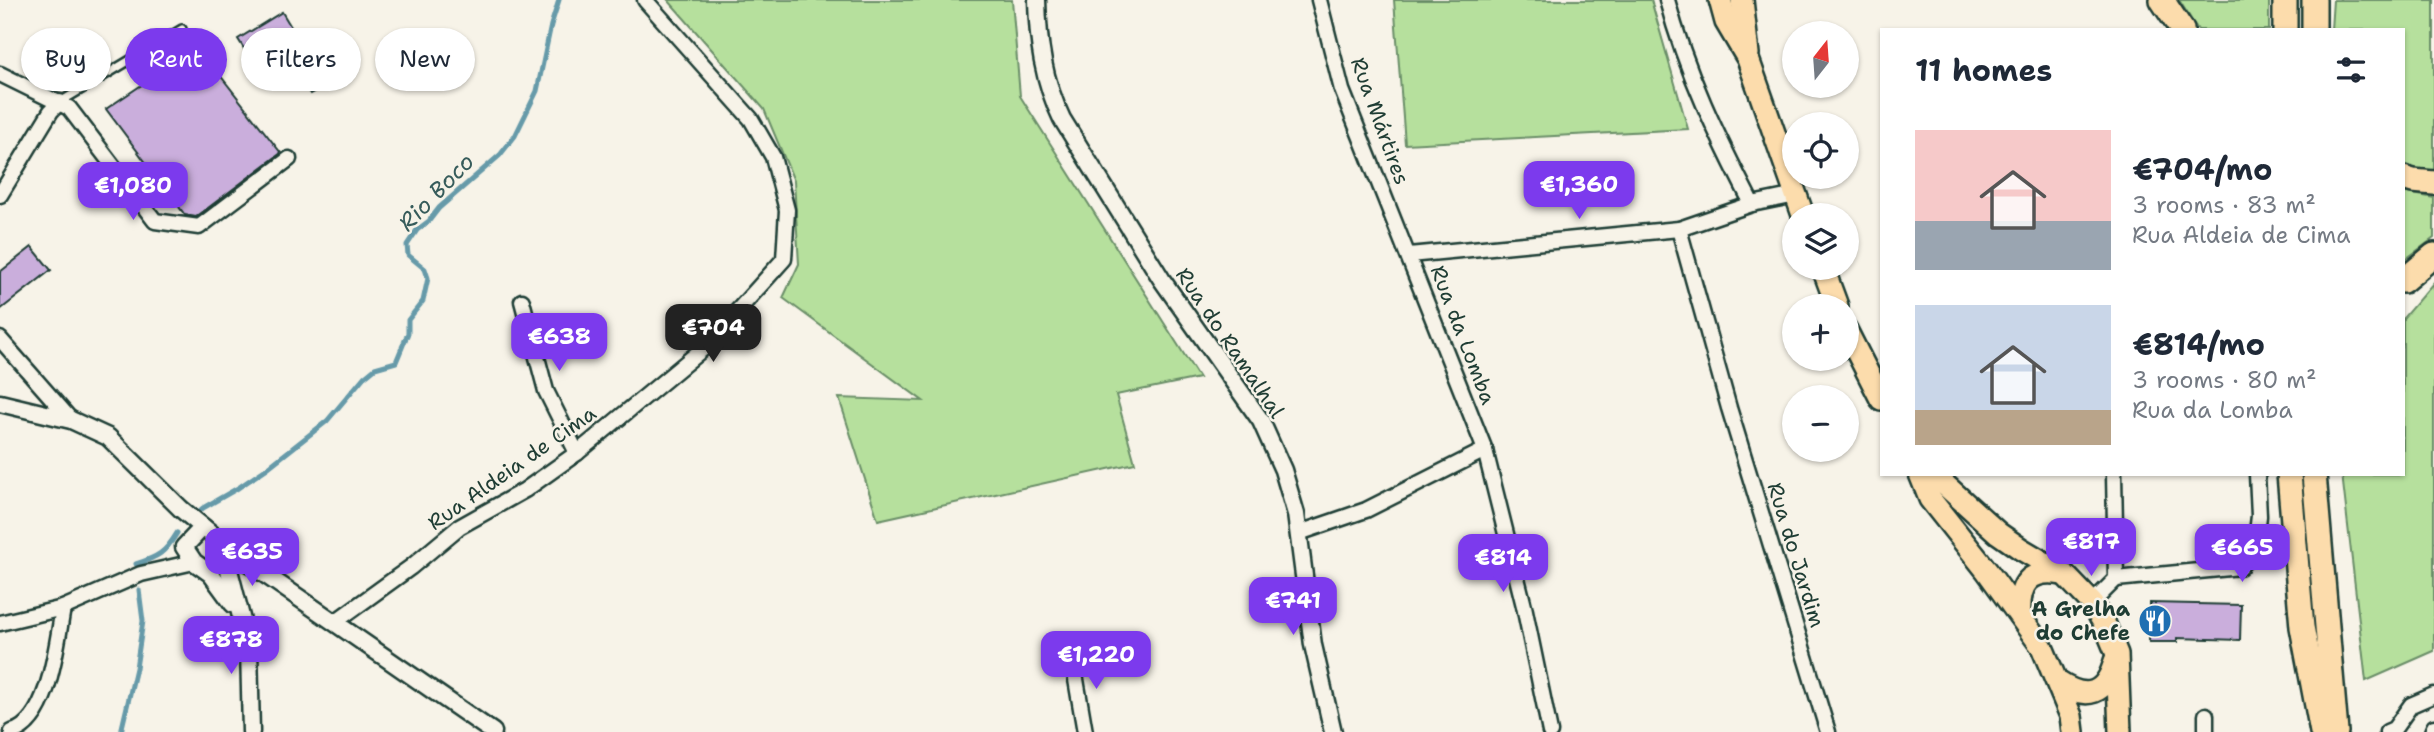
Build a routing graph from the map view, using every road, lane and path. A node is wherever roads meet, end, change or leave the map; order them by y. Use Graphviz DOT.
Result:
graph roads {
  1 [pos="645,0"];
  2 [pos="1037,0"];
  3 [pos="1319,0"];
  4 [pos="1667,0"];
  5 [pos="1720,0"];
  6 [pos="1742,0"];
  7 [pos="2162,0"];
  8 [pos="2285,0"];
  9 [pos="2314,0"];
  10 [pos="2181,28"];
  11 [pos="2285,28"];
  12 [pos="2314,28"];
  13 [pos="1748,59"];
  14 [pos="125,63"];
  15 [pos="0,74"];
  16 [pos="60,102"];
  17 [pos="289,159"];
  18 [pos="2405,179"];
  19 [pos="2434,183"];
  20 [pos="0,195"];
  21 [pos="1798,203"];
  22 [pos="1752,204"];
  23 [pos="1782,205"];
  24 [pos="1679,229"];
  25 [pos="1409,255"];
  26 [pos="2434,255"];
  27 [pos="2405,279"];
  28 [pos="523,301"];
  29 [pos="0,339"];
  30 [pos="1859,356"];
  31 [pos="1880,397"];
  32 [pos="0,402"];
  33 [pos="71,420"];
  34 [pos="1485,450"];
  35 [pos="577,453"];
  36 [pos="1921,476"];
  37 [pos="1935,476"];
  38 [pos="2114,476"];
  39 [pos="2257,476"];
  40 [pos="2289,476"];
  41 [pos="2314,476"];
  42 [pos="203,527"];
  43 [pos="1298,533"];
  44 [pos="184,547"];
  45 [pos="240,557"];
  46 [pos="194,562"];
  47 [pos="160,569"];
  48 [pos="229,570"];
  49 [pos="211,574"];
  50 [pos="2065,575"];
  51 [pos="2116,579"];
  52 [pos="2092,603"];
  53 [pos="63,608"];
  54 [pos="240,615"];
  55 [pos="2020,616"];
  56 [pos="0,622"];
  57 [pos="335,622"];
  58 [pos="2117,654"];
  59 [pos="1072,656"];
  60 [pos="2058,682"];
  61 [pos="2434,695"];
  62 [pos="2206,715"];
  63 [pos="2328,726"];
  64 [pos="2434,727"];
  65 [pos="2390,730"];
  66 [pos="12,732"];
  67 [pos="251,732"];
  68 [pos="493,732"];
  69 [pos="1085,732"];
  70 [pos="1333,732"];
  71 [pos="1550,732"];
  72 [pos="1828,732"];
  73 [pos="2073,732"];
  74 [pos="2120,732"];
  75 [pos="2206,732"];
  76 [pos="2410,732"];
  77 [pos="2432,732"];
  1 -- 35 [label="street, Rua Aldeia de Cima"];
  2 -- 43 [label="street, Rua do Ramalhal"];
  3 -- 25 [label="street, Rua Mártires"];
  4 -- 22 [label="street"];
  5 -- 13 [label="main road"];
  6 -- 13 [label="main road"];
  7 -- 10 [label="highway"];
  8 -- 11 [label="highway"];
  9 -- 12 [label="highway"];
  13 -- 21 [label="main road"];
  14 -- 16 [label="lane"];
  15 -- 16 [label="street"];
  16 -- 17 [label="street"];
  16 -- 20 [label="street"];
  18 -- 19 [label="highway"];
  22 -- 23 [label="street, Rua da Lomba"];
  22 -- 24 [label="street, Rua da Lomba"];
  24 -- 25 [label="street, Rua da Lomba"];
  24 -- 72 [label="street, Rua do Jardim"];
  25 -- 34 [label="street, Rua da Lomba"];
  26 -- 27 [label="highway"];
  28 -- 35 [label="street"];
  29 -- 33 [label="street"];
  30 -- 31 [label="main road"];
  32 -- 33 [label="street"];
  33 -- 42 [label="street"];
  34 -- 43 [label="street"];
  34 -- 71 [label="street, Rua da Lomba"];
  35 -- 57 [label="street, Rua Aldeia de Cima"];
  36 -- 55 [label="main road"];
  37 -- 50 [label="main road"];
  38 -- 51 [label="street"];
  39 -- 51 [label="street"];
  40 -- 63 [label="highway"];
  41 -- 63 [label="highway"];
  42 -- 44 [label="street"];
  42 -- 45 [label="street"];
  43 -- 70 [label="street, Rua do Ramalhal"];
  44 -- 46 [label="street"];
  44 -- 47 [label="street"];
  45 -- 48 [label="street"];
  45 -- 57 [label="street"];
  46 -- 47 [label="street"];
  46 -- 49 [label="street"];
  47 -- 53 [label="street"];
  48 -- 49 [label="street"];
  48 -- 54 [label="street"];
  49 -- 54 [label="street"];
  50 -- 52 [label="main road"];
  50 -- 55 [label="main road"];
  51 -- 52 [label="street"];
  52 -- 58 [label="main road"];
  53 -- 56 [label="street"];
  53 -- 66 [label="street"];
  54 -- 67 [label="street"];
  55 -- 60 [label="main road"];
  57 -- 68 [label="street"];
  58 -- 60 [label="main road"];
  58 -- 74 [label="main road"];
  59 -- 69 [label="street"];
  60 -- 73 [label="main road"];
  61 -- 65 [label="street"];
  62 -- 75 [label="street"];
  64 -- 77 [label="street"];
  65 -- 76 [label="street"];
}
